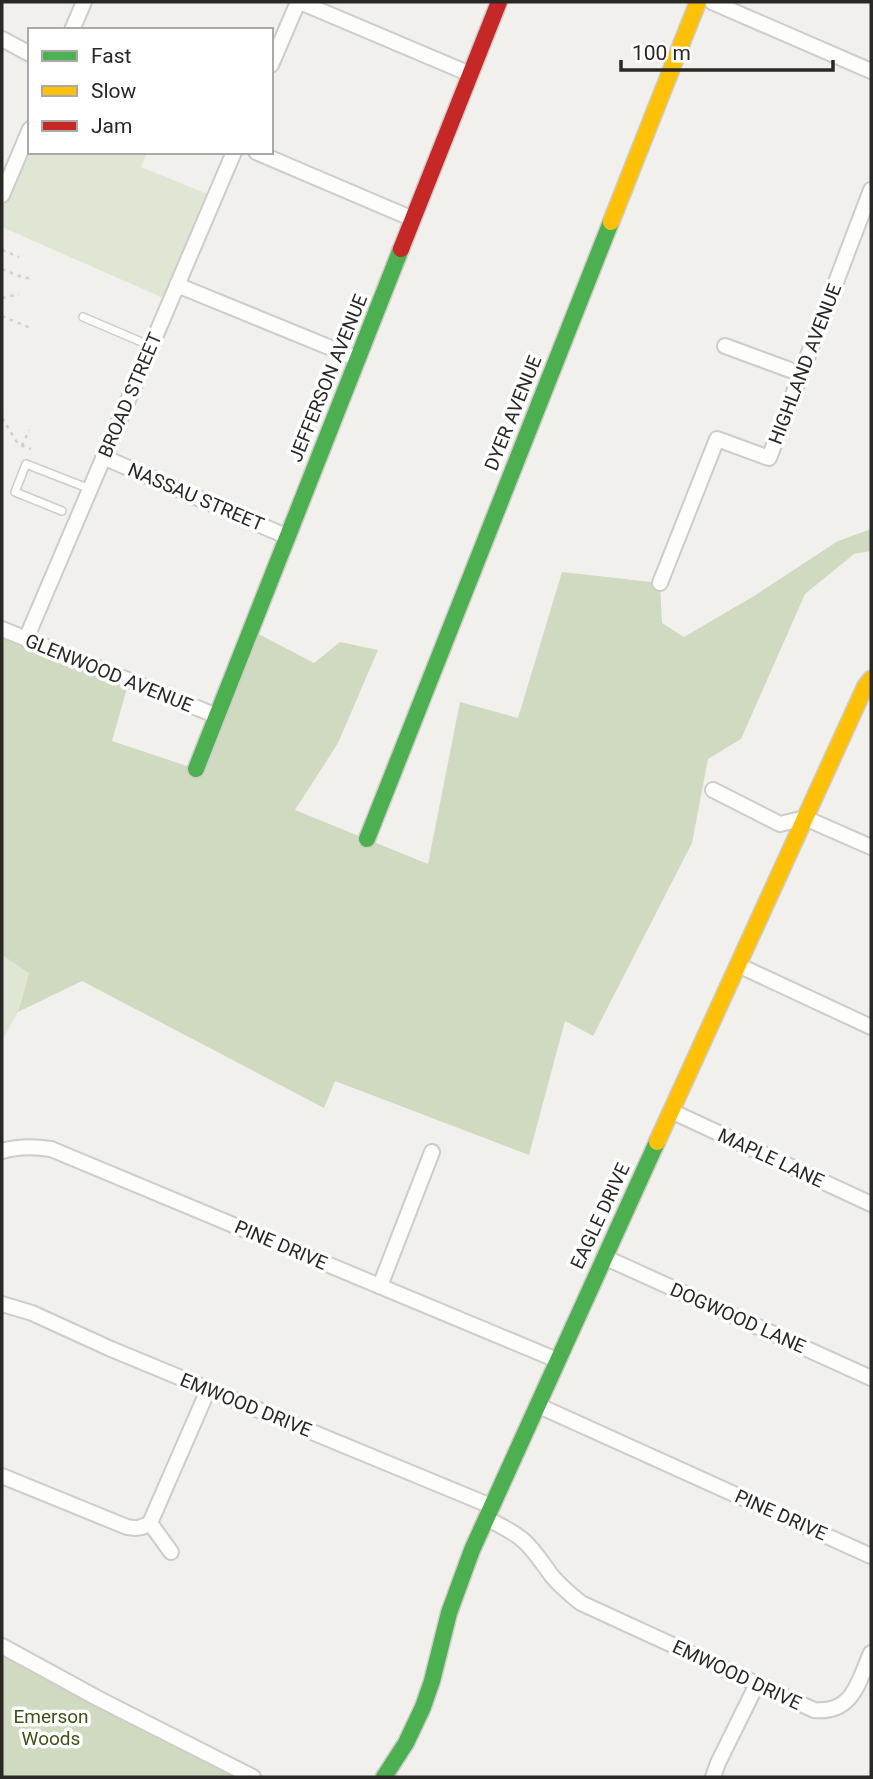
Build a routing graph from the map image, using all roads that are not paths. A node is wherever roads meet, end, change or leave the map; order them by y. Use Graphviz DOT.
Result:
graph roads {
  1 [pos="84,2"];
  2 [pos="299,2"];
  3 [pos="499,2"];
  4 [pos="698,2"];
  5 [pos="712,2"];
  6 [pos="73,28"];
  7 [pos="2,39"];
  8 [pos="28,53"];
  9 [pos="273,60"];
  10 [pos="871,71"];
  11 [pos="470,74"];
  12 [pos="28,134"];
  13 [pos="233,154"];
  14 [pos="261,154"];
  15 [pos="871,190"];
  16 [pos="2,195"];
  17 [pos="414,219"];
  18 [pos="177,285"];
  19 [pos="83,317"];
  20 [pos="151,346"];
  21 [pos="724,346"];
  22 [pos="358,359"];
  23 [pos="801,374"];
  24 [pos="103,457"];
  25 [pos="90,489"];
  26 [pos="62,511"];
  27 [pos="288,537"];
  28 [pos="660,583"];
  29 [pos="2,629"];
  30 [pos="26,639"];
  31 [pos="871,679"];
  32 [pos="217,716"];
  33 [pos="196,769"];
  34 [pos="713,790"];
  35 [pos="805,818"];
  36 [pos="367,839"];
  37 [pos="871,847"];
  38 [pos="738,965"];
  39 [pos="871,1027"];
  40 [pos="671,1111"];
  41 [pos="2,1151"];
  42 [pos="432,1152"];
  43 [pos="871,1204"];
  44 [pos="604,1257"];
  45 [pos="380,1286"];
  46 [pos="2,1304"];
  47 [pos="557,1360"];
  48 [pos="871,1378"];
  49 [pos="208,1390"];
  50 [pos="537,1405"];
  51 [pos="2,1476"];
  52 [pos="488,1512"];
  53 [pos="150,1523"];
  54 [pos="171,1552"];
  55 [pos="871,1556"];
  56 [pos="2,1646"];
  57 [pos="871,1653"];
  58 [pos="757,1684"];
  59 [pos="253,1777"];
  60 [pos="384,1777"];
  61 [pos="713,1777"];
  1 -- 6 [label="street"];
  2 -- 9 [label="street"];
  2 -- 11 [label="street"];
  3 -- 11 [label="street, JEFFERSON AVENUE"];
  4 -- 36 [label="street, DYER AVENUE"];
  5 -- 10 [label="street"];
  7 -- 8 [label="street"];
  11 -- 17 [label="street, JEFFERSON AVENUE"];
  12 -- 16 [label="street"];
  13 -- 18 [label="street, BROAD STREET"];
  14 -- 17 [label="street"];
  15 -- 23 [label="street, HIGHLAND AVENUE"];
  17 -- 22 [label="street, JEFFERSON AVENUE"];
  18 -- 20 [label="street, BROAD STREET"];
  18 -- 22 [label="street"];
  19 -- 20 [label="lane"];
  20 -- 24 [label="street, BROAD STREET"];
  21 -- 23 [label="street"];
  22 -- 27 [label="street, JEFFERSON AVENUE"];
  23 -- 28 [label="street, HIGHLAND AVENUE"];
  24 -- 25 [label="street, BROAD STREET"];
  24 -- 27 [label="street, NASSAU STREET"];
  25 -- 26 [label="lane"];
  25 -- 30 [label="street, BROAD STREET"];
  27 -- 32 [label="street, JEFFERSON AVENUE"];
  29 -- 30 [label="street, GLENWOOD AVENUE"];
  30 -- 32 [label="street, GLENWOOD AVENUE"];
  31 -- 35 [label="street, EAGLE DRIVE"];
  32 -- 33 [label="street, JEFFERSON AVENUE"];
  34 -- 35 [label="street"];
  35 -- 37 [label="street"];
  35 -- 38 [label="street, EAGLE DRIVE"];
  38 -- 39 [label="street"];
  38 -- 40 [label="street, EAGLE DRIVE"];
  40 -- 43 [label="street, MAPLE LANE"];
  40 -- 44 [label="street, EAGLE DRIVE"];
  41 -- 45 [label="street, PINE DRIVE"];
  42 -- 45 [label="street"];
  44 -- 47 [label="street, EAGLE DRIVE"];
  44 -- 48 [label="street, DOGWOOD LANE"];
  45 -- 47 [label="street, PINE DRIVE"];
  46 -- 49 [label="street, EMWOOD DRIVE"];
  47 -- 50 [label="street, EAGLE DRIVE"];
  49 -- 52 [label="street, EMWOOD DRIVE"];
  49 -- 53 [label="street"];
  50 -- 52 [label="street, EAGLE DRIVE"];
  50 -- 55 [label="street, PINE DRIVE"];
  51 -- 53 [label="street"];
  52 -- 58 [label="street, EMWOOD DRIVE"];
  52 -- 60 [label="street, EAGLE DRIVE"];
  53 -- 54 [label="street"];
  56 -- 59 [label="street"];
  57 -- 58 [label="street, EMWOOD DRIVE"];
  58 -- 61 [label="street"];
}
